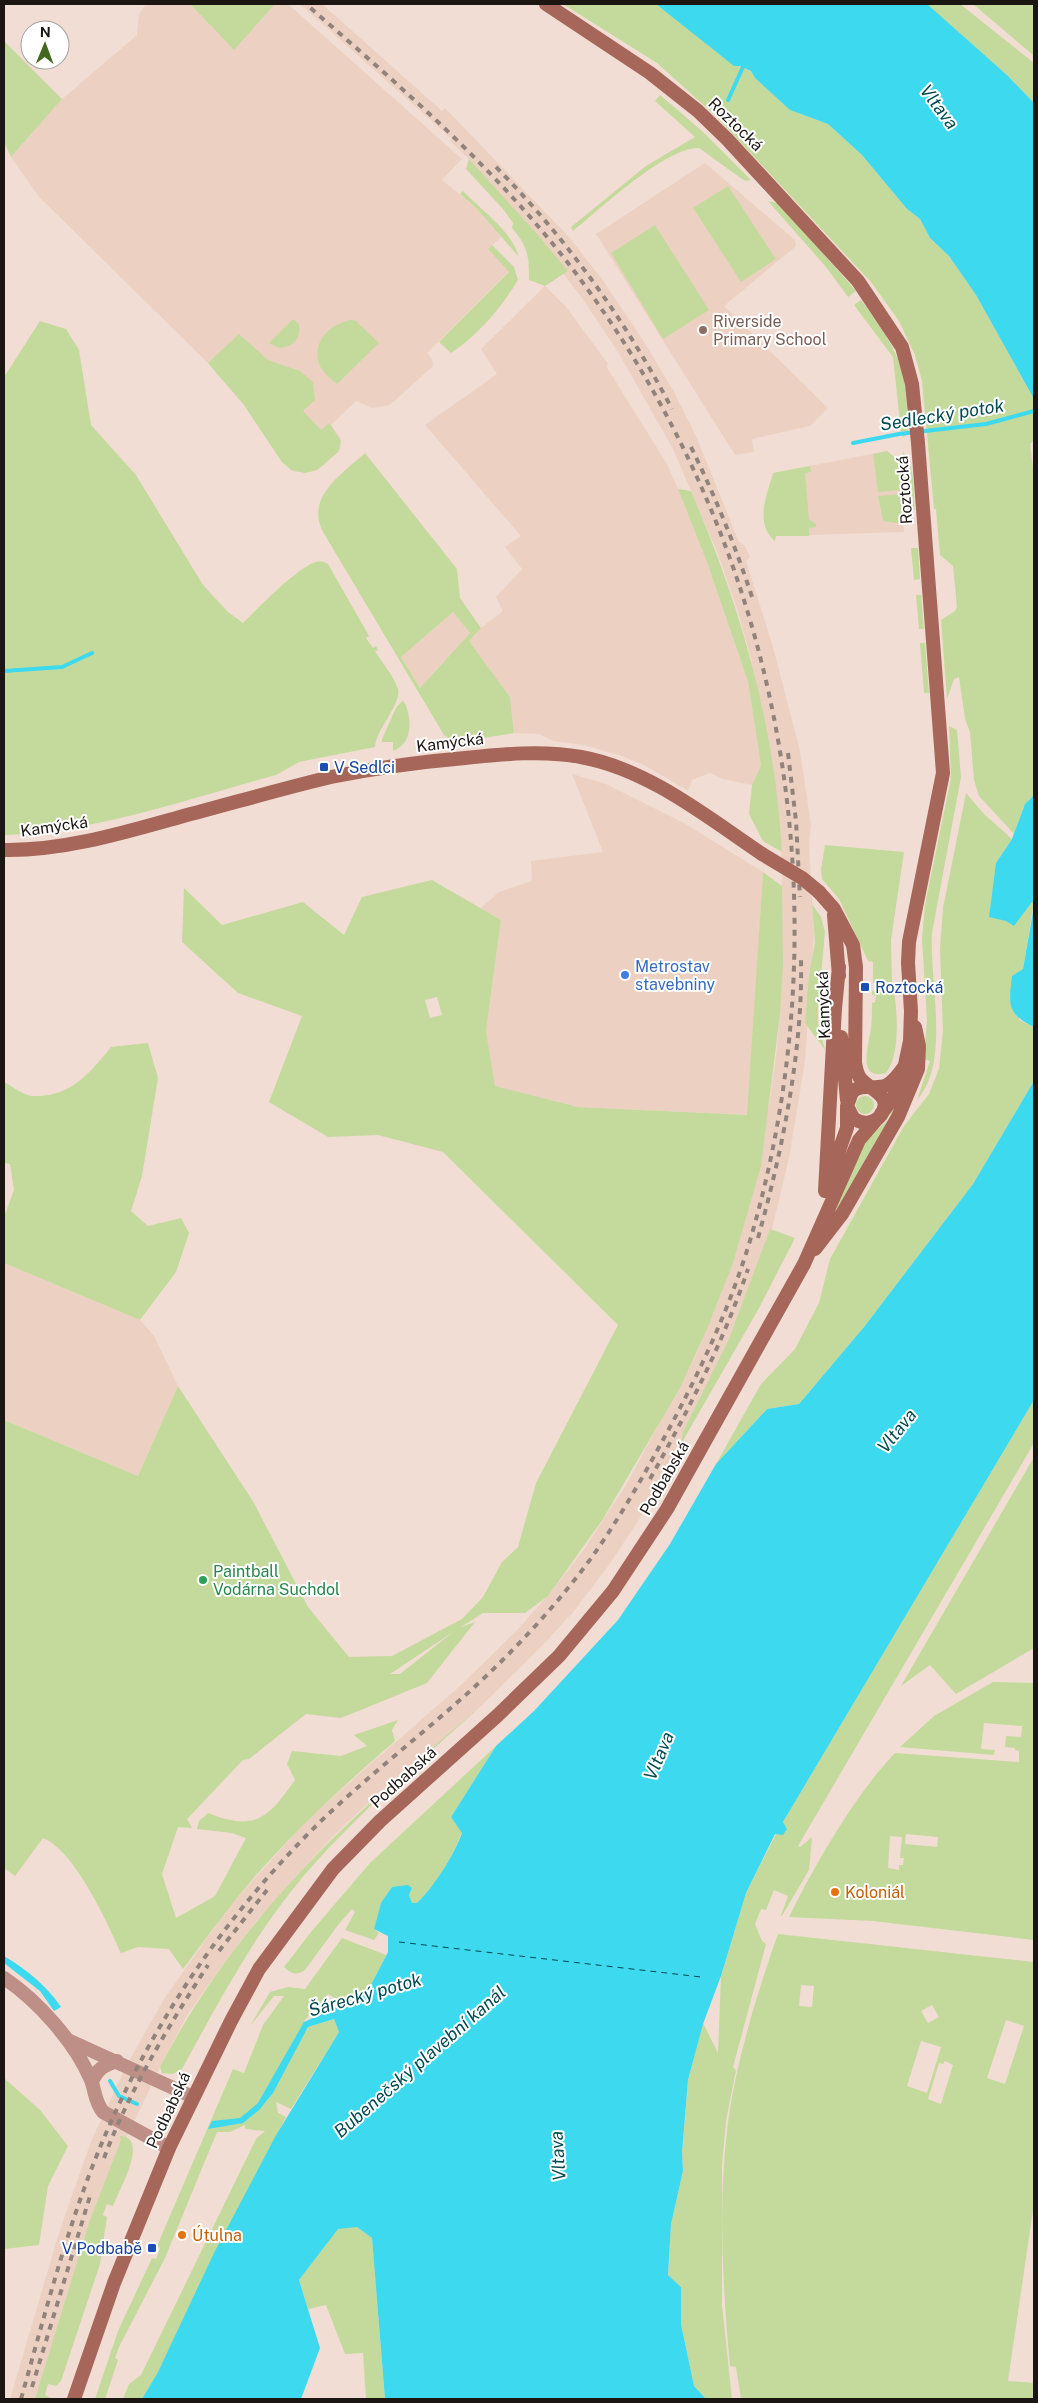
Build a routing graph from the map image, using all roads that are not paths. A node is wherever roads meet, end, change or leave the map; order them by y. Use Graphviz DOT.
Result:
graph roads {
  1 [pos="546,4"];
  2 [pos="4,850"];
  3 [pos="834,909"];
  4 [pos="839,967"];
  5 [pos="911,1011"];
  6 [pos="905,1066"];
  7 [pos="872,1087"];
  8 [pos="847,1103"];
  9 [pos="879,1117"];
  10 [pos="825,1191"];
  11 [pos="821,1220"];
  12 [pos="804,1264"];
  13 [pos="4,1978"];
  14 [pos="68,2040"];
  15 [pos="117,2061"];
  16 [pos="92,2082"];
  17 [pos="193,2097"];
  18 [pos="169,2148"];
  19 [pos="74,2399"];
  1 -- 5 [label="main road, Roztocká"];
  2 -- 3 [label="main road, Kamýcká, bridge"];
  3 -- 4 [label="main road, Kamýcká"];
  3 -- 7 [label="main road, Kamýcká"];
  4 -- 8 [label="main road, Kamýcká"];
  4 -- 10 [label="main road"];
  5 -- 6 [label="main road, Roztocká"];
  5 -- 12 [label="main road"];
  6 -- 7 [label="main road"];
  6 -- 9 [label="main road, Roztocká"];
  7 -- 8 [label="main road"];
  7 -- 9 [label="main road, Kamýcká"];
  8 -- 9 [label="main road"];
  8 -- 10 [label="main road, Podbabská"];
  9 -- 11 [label="main road, Podbabská"];
  10 -- 11 [label="main road, Podbabská"];
  11 -- 12 [label="main road, Podbabská"];
  12 -- 17 [label="main road, Podbabská"];
  13 -- 14 [label="street"];
  14 -- 15 [label="street"];
  14 -- 16 [label="street"];
  15 -- 16 [label="street"];
  15 -- 17 [label="street"];
  16 -- 18 [label="street"];
  17 -- 18 [label="main road, Podbabská"];
  18 -- 19 [label="main road, Podbabská"];
}
